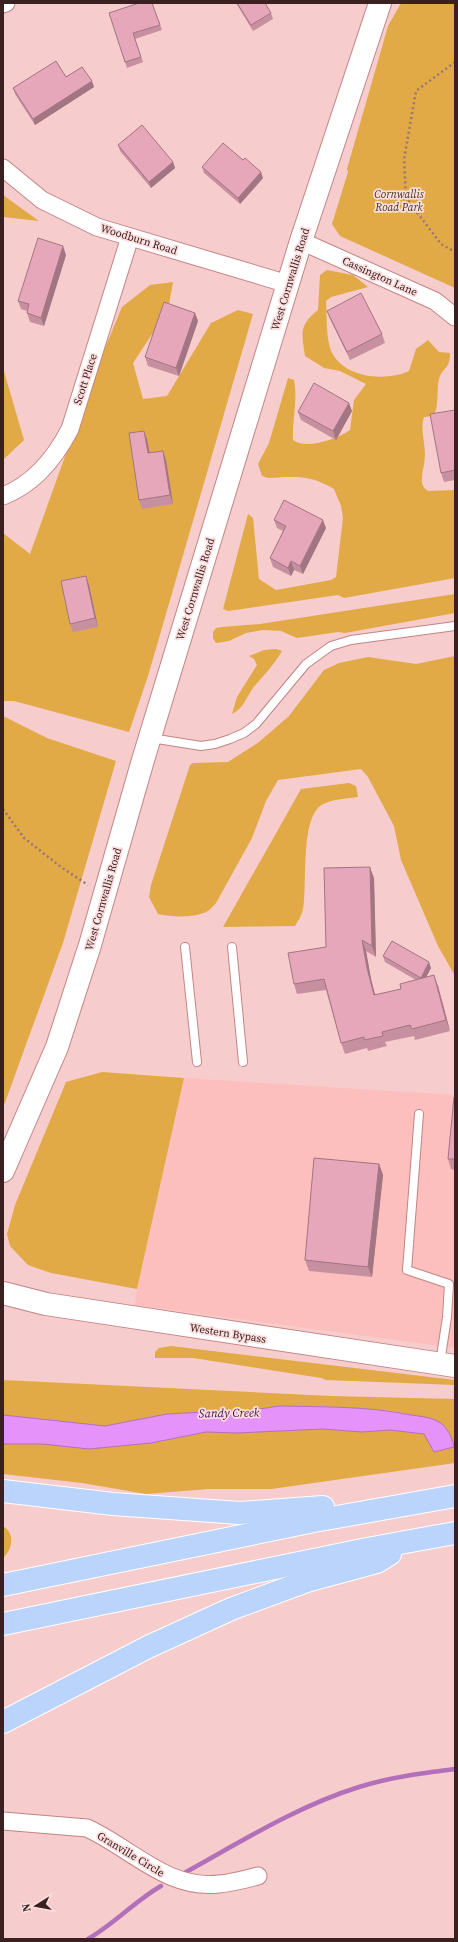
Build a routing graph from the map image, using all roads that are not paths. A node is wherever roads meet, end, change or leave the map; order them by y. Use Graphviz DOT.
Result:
graph roads {
  1 [pos="380,3"];
  2 [pos="3,168"];
  3 [pos="130,237"];
  4 [pos="301,241"];
  5 [pos="288,284"];
  6 [pos="455,317"];
  7 [pos="3,496"];
  8 [pos="455,626"];
  9 [pos="150,738"];
  10 [pos="185,947"];
  11 [pos="232,947"];
  12 [pos="197,1062"];
  13 [pos="243,1062"];
  14 [pos="419,1114"];
  15 [pos="3,1171"];
  16 [pos="3,1293"];
  17 [pos="448,1365"];
  18 [pos="3,1491"];
  19 [pos="455,1495"];
  20 [pos="455,1533"];
  21 [pos="415,1540"];
  22 [pos="3,1585"];
  23 [pos="3,1624"];
  24 [pos="3,1722"];
  25 [pos="3,1821"];
  26 [pos="258,1876"];
  1 -- 4 [label="street, West Cornwallis Road"];
  2 -- 3 [label="street, Woodburn Road"];
  3 -- 5 [label="street, Woodburn Road"];
  3 -- 7 [label="street, Scott Place"];
  4 -- 5 [label="street, West Cornwallis Road"];
  4 -- 6 [label="street, Cassington Lane"];
  5 -- 9 [label="street, West Cornwallis Road"];
  8 -- 9 [label="lane"];
  9 -- 15 [label="street, West Cornwallis Road"];
  10 -- 12 [label="lane"];
  11 -- 13 [label="lane"];
  14 -- 17 [label="lane"];
  16 -- 17 [label="street, Western Bypass"];
  18 -- 19 [label="highway"];
  19 -- 22 [label="highway"];
  20 -- 21 [label="highway"];
  21 -- 23 [label="highway"];
  21 -- 24 [label="highway"];
  25 -- 26 [label="street, Granville Circle"];
}
